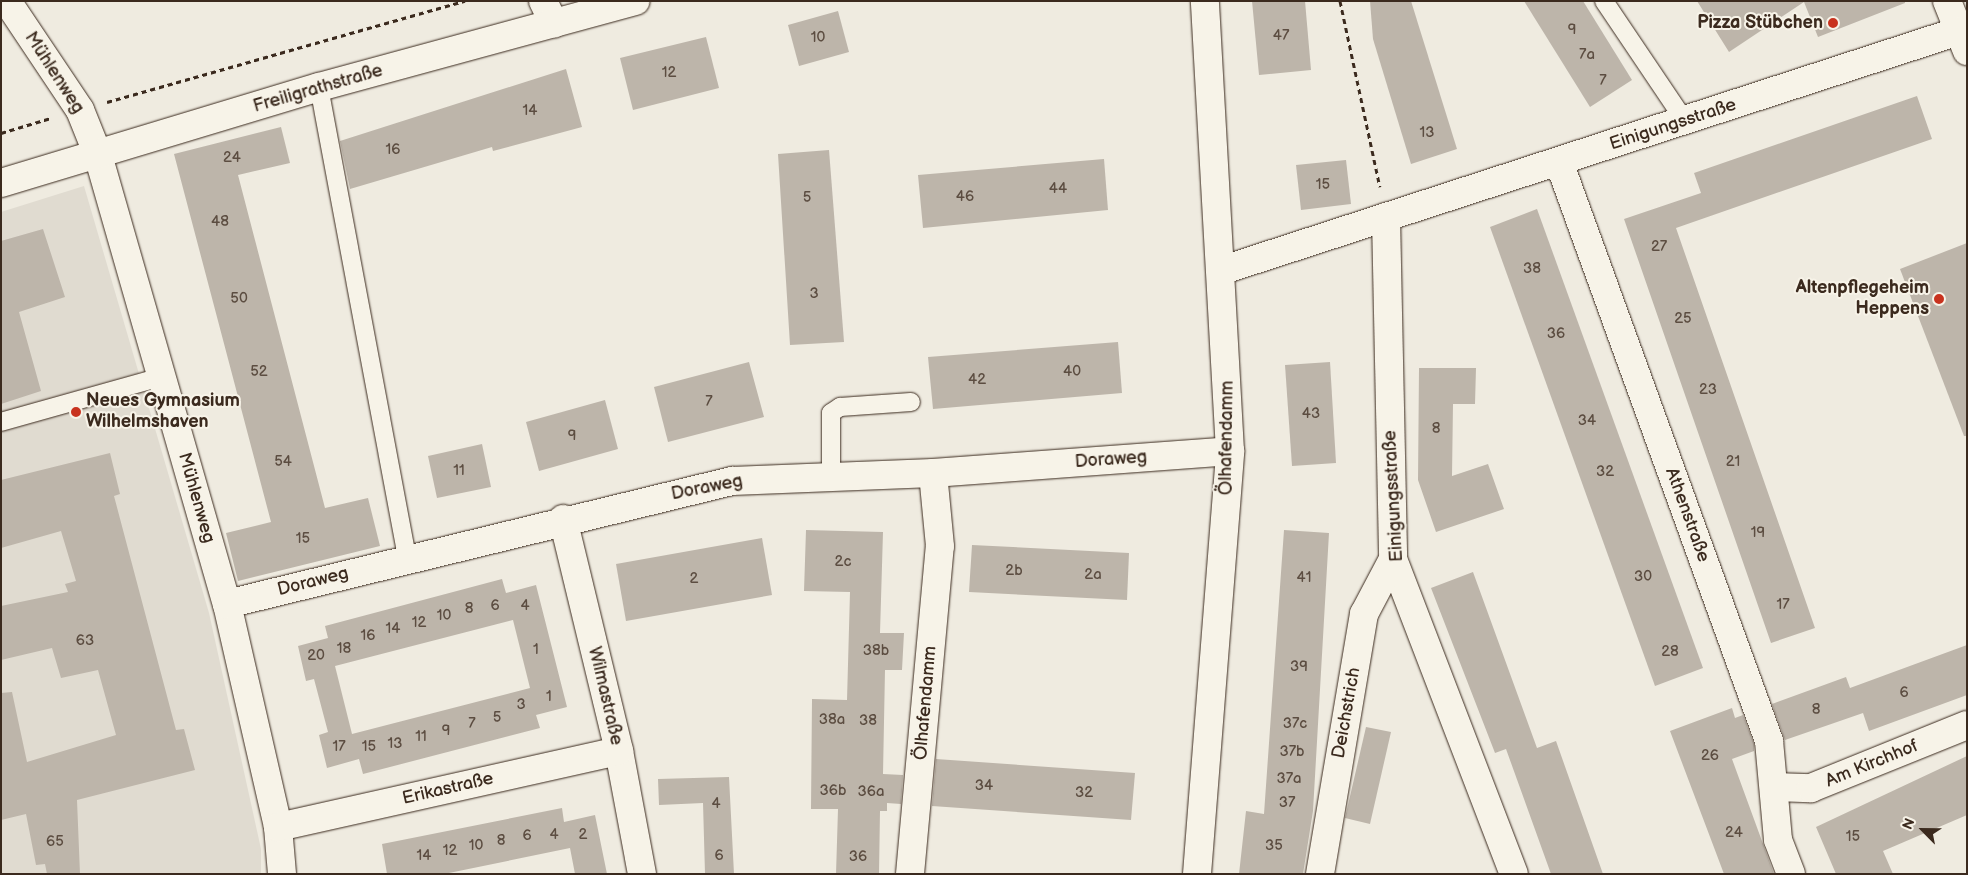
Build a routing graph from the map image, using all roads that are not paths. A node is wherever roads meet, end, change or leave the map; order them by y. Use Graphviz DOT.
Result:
graph roads {
  1 [pos="7,1"];
  2 [pos="636,1"];
  3 [pos="1205,1"];
  4 [pos="1604,1"];
  5 [pos="1947,1"];
  6 [pos="548,13"];
  7 [pos="1963,41"];
  8 [pos="319,87"];
  9 [pos="1685,121"];
  10 [pos="98,154"];
  11 [pos="1558,162"];
  12 [pos="1,183"];
  13 [pos="1386,217"];
  14 [pos="1223,270"];
  15 [pos="161,377"];
  16 [pos="911,402"];
  17 [pos="1,422"];
  18 [pos="1230,451"];
  19 [pos="933,473"];
  20 [pos="831,477"];
  21 [pos="563,519"];
  22 [pos="408,558"];
  23 [pos="1393,559"];
  24 [pos="226,604"];
  25 [pos="1967,725"];
  26 [pos="619,751"];
  27 [pos="1774,788"];
  28 [pos="278,827"];
  29 [pos="282,874"];
  30 [pos="642,874"];
  31 [pos="910,874"];
  32 [pos="1197,874"];
  33 [pos="1320,874"];
  34 [pos="1514,874"];
  35 [pos="1791,874"];
  1 -- 10 [label="street, Mühlenweg"];
  2 -- 6 [label="street, Freiligrathstraße"];
  3 -- 14 [label="street, Ölhafendamm"];
  4 -- 9 [label="lane"];
  5 -- 7 [label="street"];
  6 -- 8 [label="street, Freiligrathstraße"];
  7 -- 9 [label="street, Einigungsstraße"];
  8 -- 10 [label="street, Freiligrathstraße"];
  8 -- 22 [label="lane"];
  9 -- 11 [label="street, Einigungsstraße"];
  10 -- 12 [label="street, Freiligrathstraße"];
  10 -- 15 [label="street, Mühlenweg"];
  11 -- 13 [label="street, Einigungsstraße"];
  11 -- 27 [label="street, Athenstraße"];
  13 -- 14 [label="street, Einigungsstraße"];
  13 -- 23 [label="street, Einigungsstraße"];
  14 -- 18 [label="street, Ölhafendamm"];
  15 -- 17 [label="lane"];
  15 -- 24 [label="street, Mühlenweg"];
  16 -- 20 [label="lane"];
  18 -- 19 [label="street, Doraweg"];
  18 -- 32 [label="street, Ölhafendamm"];
  19 -- 20 [label="street, Doraweg"];
  19 -- 31 [label="street, Ölhafendamm"];
  20 -- 21 [label="street, Doraweg"];
  21 -- 22 [label="street, Doraweg"];
  21 -- 26 [label="street, Wilmastraße"];
  22 -- 24 [label="street, Doraweg"];
  23 -- 33 [label="street, Deichstrich"];
  23 -- 34 [label="street, Einigungsstraße"];
  24 -- 28 [label="street, Mühlenweg"];
  25 -- 27 [label="street, Am Kirchhof"];
  26 -- 28 [label="street, Erikastraße"];
  26 -- 30 [label="street, Wilmastraße"];
  27 -- 35 [label="street, Athenstraße"];
  28 -- 29 [label="street, Mühlenweg"];
}
